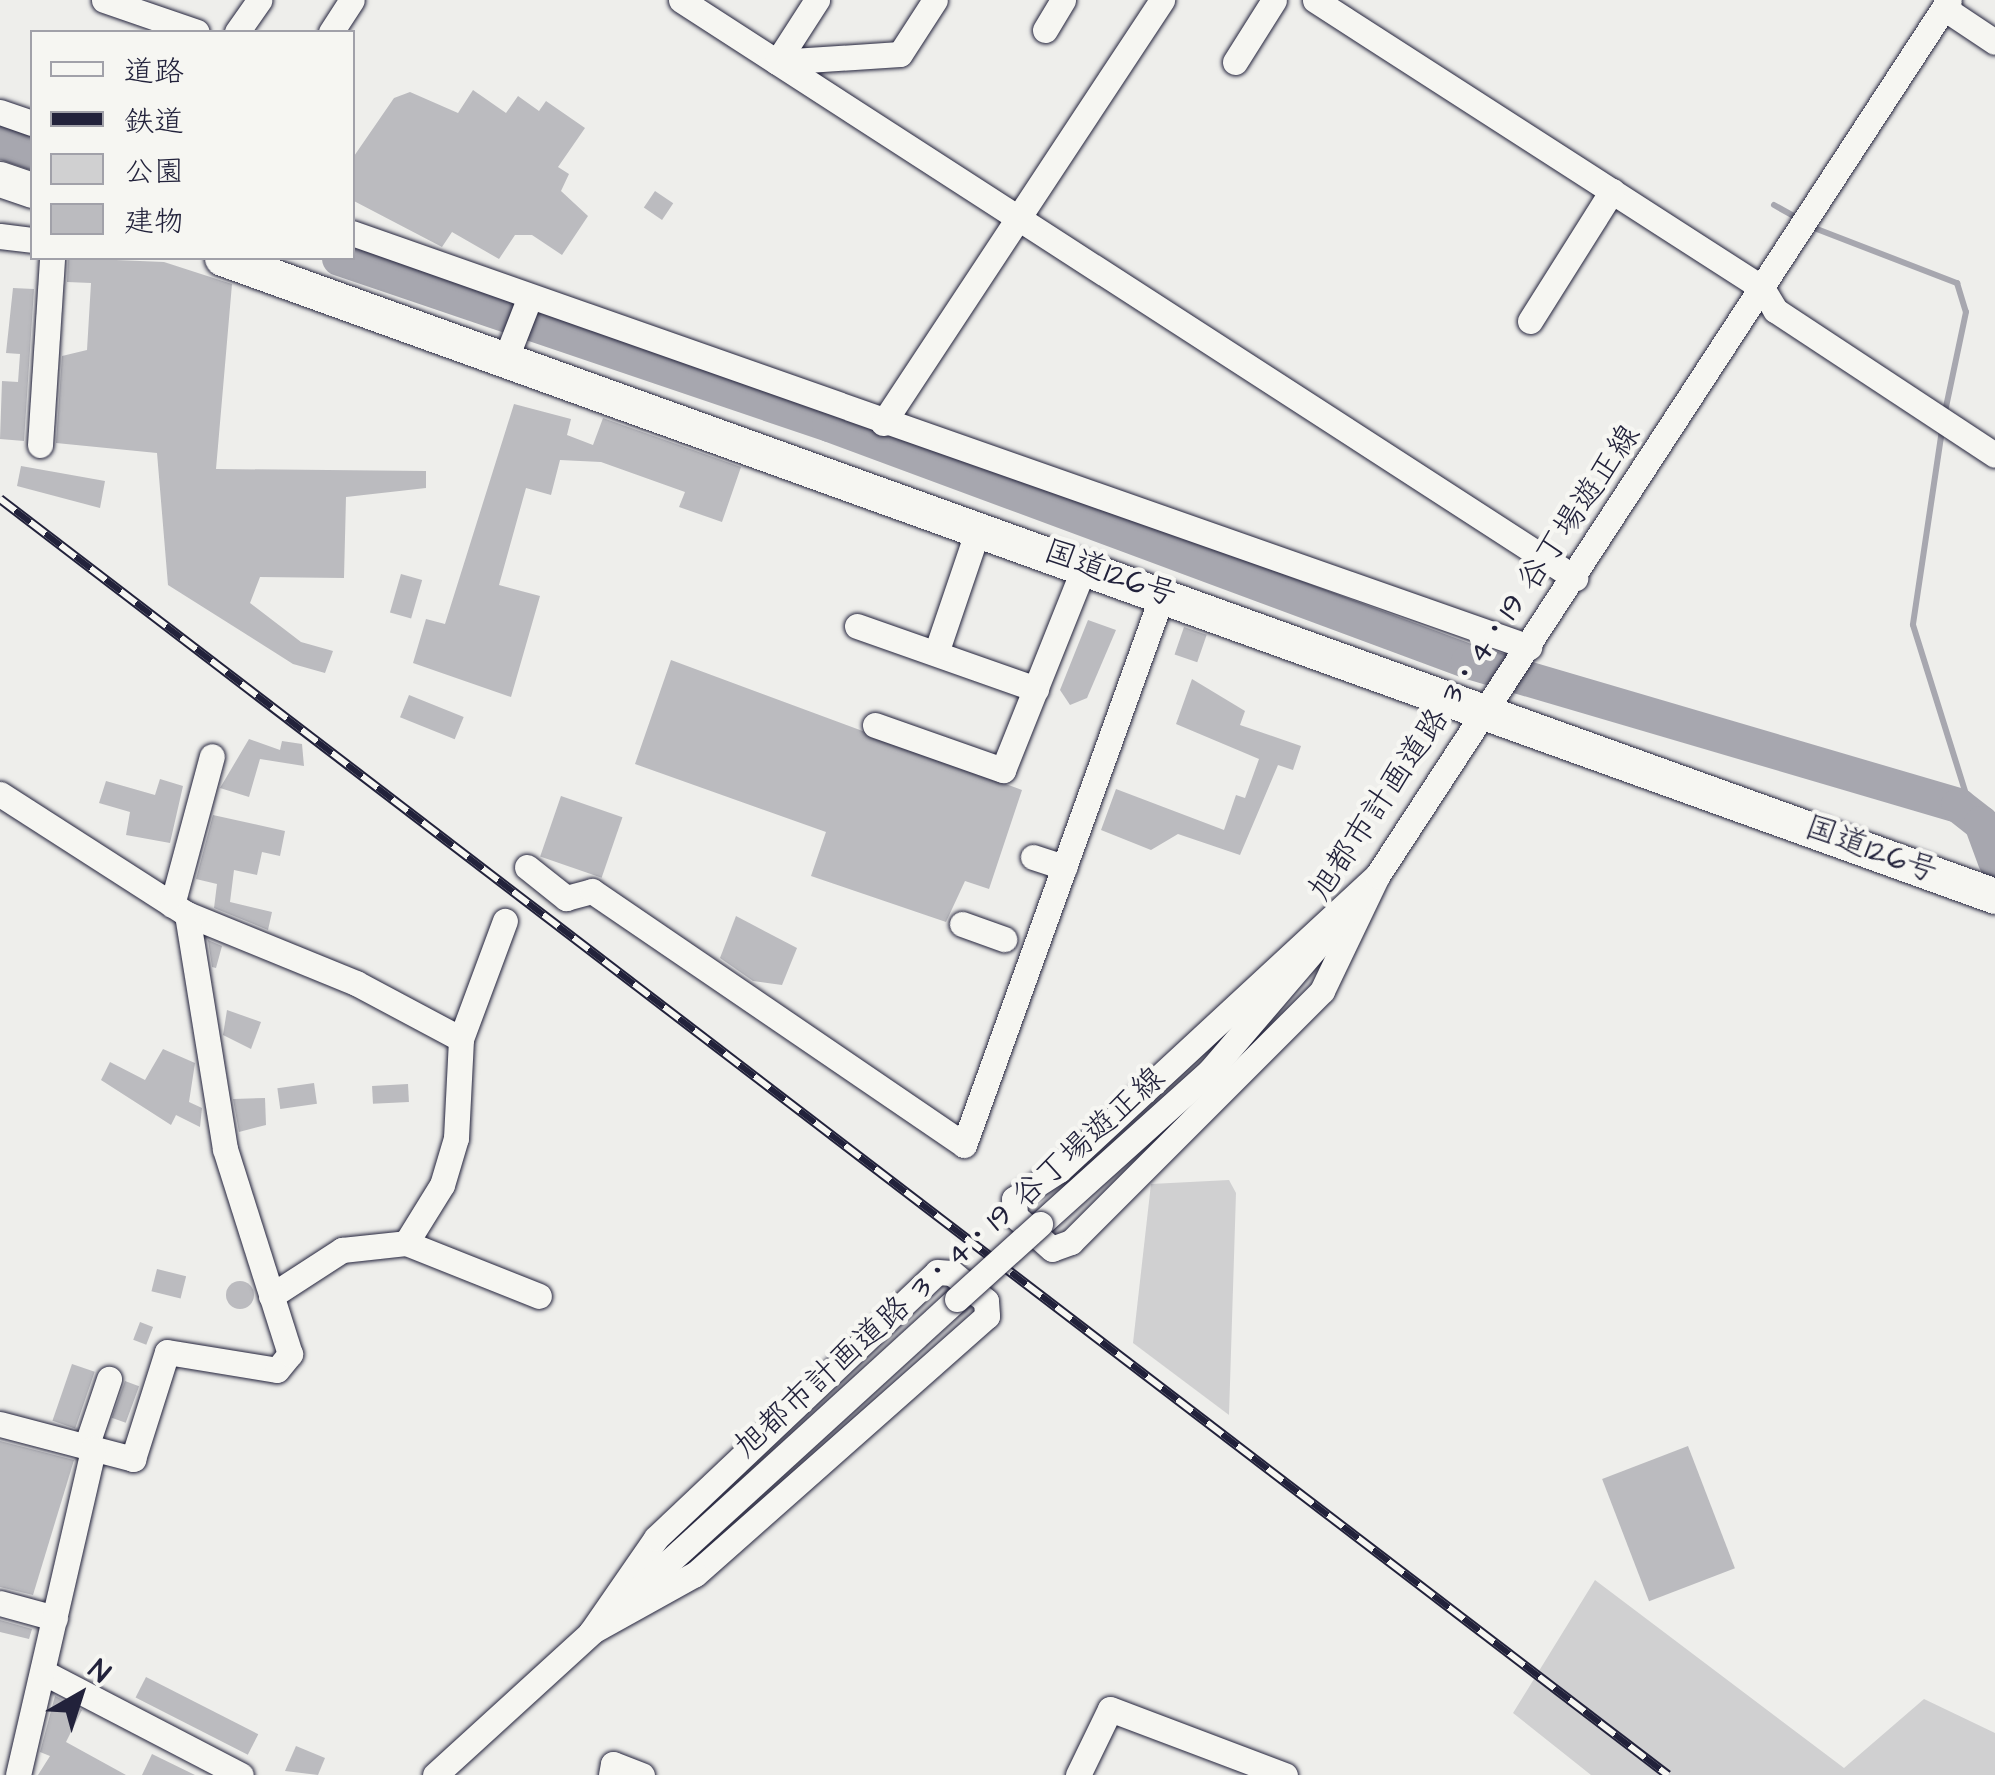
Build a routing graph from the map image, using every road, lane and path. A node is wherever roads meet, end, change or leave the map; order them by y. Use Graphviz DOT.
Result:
graph roads {
  1 [pos="104,0"];
  2 [pos="258,0"];
  3 [pos="352,0"];
  4 [pos="682,0"];
  5 [pos="817,0"];
  6 [pos="935,0"];
  7 [pos="1063,0"];
  8 [pos="1162,0"];
  9 [pos="1274,0"];
  10 [pos="1315,0"];
  11 [pos="1946,4"];
  12 [pos="191,30"];
  13 [pos="238,30"];
  14 [pos="332,30"];
  15 [pos="1044,30"];
  16 [pos="1995,42"];
  17 [pos="777,62"];
  18 [pos="1235,62"];
  19 [pos="0,112"];
  20 [pos="30,121"];
  21 [pos="0,179"];
  22 [pos="30,189"];
  23 [pos="1612,191"];
  24 [pos="1018,218"];
  25 [pos="355,234"];
  26 [pos="0,236"];
  27 [pos="30,240"];
  28 [pos="52,260"];
  29 [pos="228,260"];
  30 [pos="1762,288"];
  31 [pos="528,299"];
  32 [pos="1530,320"];
  33 [pos="506,358"];
  34 [pos="884,422"];
  35 [pos="40,445"];
  36 [pos="1995,456"];
  37 [pos="979,527"];
  38 [pos="1085,565"];
  39 [pos="1575,578"];
  40 [pos="1163,592"];
  41 [pos="857,626"];
  42 [pos="1526,650"];
  43 [pos="936,653"];
  44 [pos="1036,689"];
  45 [pos="1499,696"];
  46 [pos="875,725"];
  47 [pos="212,756"];
  48 [pos="0,794"];
  49 [pos="1033,857"];
  50 [pos="527,867"];
  51 [pos="1064,868"];
  52 [pos="1378,876"];
  53 [pos="1995,896"];
  54 [pos="180,910"];
  55 [pos="505,921"];
  56 [pos="962,924"];
  57 [pos="1004,939"];
  58 [pos="461,1039"];
  59 [pos="406,1242"];
  60 [pos="271,1296"];
  61 [pos="538,1296"];
  62 [pos="109,1379"];
  63 [pos="0,1424"];
  64 [pos="90,1448"];
  65 [pos="0,1604"];
  66 [pos="55,1618"];
  67 [pos="591,1632"];
  68 [pos="43,1672"];
  69 [pos="18,1775"];
  70 [pos="240,1775"];
  71 [pos="435,1775"];
  72 [pos="611,1775"];
  73 [pos="642,1775"];
  74 [pos="1078,1775"];
  75 [pos="1285,1775"];
  1 -- 12 [label="street"];
  2 -- 13 [label="street"];
  3 -- 14 [label="street"];
  4 -- 17 [label="street"];
  5 -- 17 [label="street"];
  6 -- 17 [label="street"];
  7 -- 15 [label="street"];
  8 -- 24 [label="street"];
  9 -- 18 [label="street"];
  10 -- 23 [label="street"];
  11 -- 16 [label="street"];
  11 -- 30 [label="street, 旭都市計画道路 3・4・19 谷丁場遊正線"];
  17 -- 24 [label="street"];
  19 -- 20 [label="street"];
  21 -- 22 [label="highway"];
  23 -- 30 [label="street"];
  23 -- 32 [label="street"];
  24 -- 34 [label="street"];
  24 -- 39 [label="street"];
  25 -- 31 [label="street"];
  26 -- 27 [label="street"];
  28 -- 35 [label="street"];
  29 -- 33 [label="highway, 国道126号"];
  30 -- 36 [label="street"];
  30 -- 39 [label="street, 旭都市計画道路 3・4・19 谷丁場遊正線"];
  31 -- 33 [label="street"];
  31 -- 34 [label="street"];
  33 -- 37 [label="highway, 国道126号"];
  34 -- 42 [label="street"];
  37 -- 38 [label="highway, 国道126号"];
  37 -- 43 [label="street"];
  38 -- 40 [label="highway, 国道126号"];
  38 -- 44 [label="street"];
  39 -- 42 [label="street, 旭都市計画道路 3・4・19 谷丁場遊正線"];
  40 -- 45 [label="highway, 国道126号"];
  40 -- 51 [label="street"];
  41 -- 43 [label="street"];
  42 -- 45 [label="street, 旭都市計画道路 3・4・19 谷丁場遊正線"];
  43 -- 44 [label="street"];
  44 -- 46 [label="street"];
  45 -- 52 [label="street, 旭都市計画道路 3・4・19 谷丁場遊正線"];
  45 -- 53 [label="highway, 国道126号"];
  47 -- 54 [label="street"];
  48 -- 54 [label="street"];
  49 -- 51 [label="street"];
  50 -- 51 [label="street"];
  52 -- 52 [label="street"];
  52 -- 67 [label="street, 旭都市計画道路 3・4・19 谷丁場遊正線, bridge"];
  54 -- 58 [label="street"];
  54 -- 60 [label="street"];
  55 -- 58 [label="street"];
  56 -- 57 [label="street"];
  58 -- 59 [label="street"];
  59 -- 60 [label="street"];
  59 -- 61 [label="street"];
  60 -- 64 [label="street"];
  62 -- 64 [label="street"];
  63 -- 64 [label="street"];
  64 -- 66 [label="street"];
  65 -- 66 [label="street"];
  66 -- 68 [label="street"];
  67 -- 67 [label="street"];
  67 -- 71 [label="street, 旭都市計画道路 3・4・19 谷丁場遊正線"];
  68 -- 69 [label="street"];
  68 -- 70 [label="street"];
  72 -- 73 [label="street"];
  74 -- 75 [label="street"];
}
